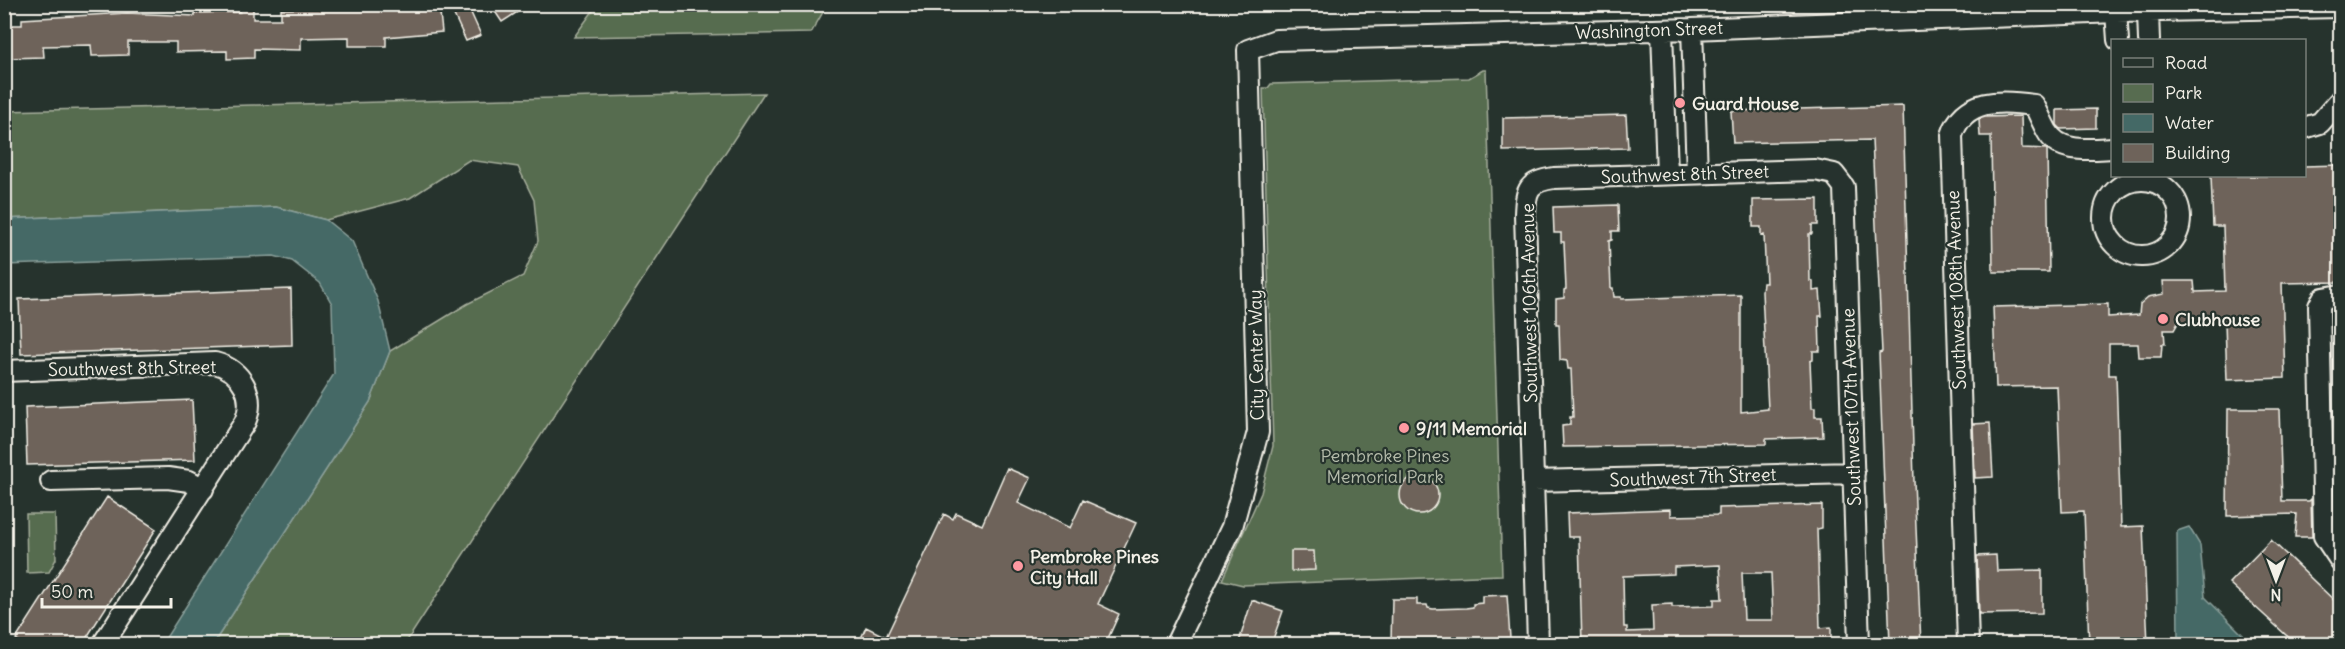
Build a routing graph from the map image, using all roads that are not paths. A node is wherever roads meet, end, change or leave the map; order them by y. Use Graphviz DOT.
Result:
graph roads {
  1 [pos="2340,7"];
  2 [pos="2116,12"];
  3 [pos="2148,12"];
  4 [pos="1692,29"];
  5 [pos="1662,30"];
  6 [pos="2118,39"];
  7 [pos="2149,39"];
  8 [pos="1248,50"];
  9 [pos="2340,100"];
  10 [pos="1665,118"];
  11 [pos="1695,118"];
  12 [pos="2306,127"];
  13 [pos="2111,148"];
  14 [pos="1697,173"];
  15 [pos="1667,174"];
  16 [pos="1834,174"];
  17 [pos="2150,178"];
  18 [pos="2129,179"];
  19 [pos="1536,182"];
  20 [pos="2340,295"];
  21 [pos="4,371"];
  22 [pos="1854,473"];
  23 [pos="51,481"];
  24 [pos="1533,481"];
  25 [pos="203,489"];
  26 [pos="2340,560"];
  27 [pos="103,645"];
  28 [pos="1176,645"];
  29 [pos="1538,645"];
  30 [pos="1859,645"];
  31 [pos="1968,645"];
  1 -- 3 [label="street, Washington Street"];
  2 -- 3 [label="street, Washington Street"];
  2 -- 4 [label="street, Washington Street"];
  2 -- 6 [label="street"];
  3 -- 7 [label="street"];
  4 -- 5 [label="street, Washington Street"];
  4 -- 11 [label="street"];
  5 -- 8 [label="street, Washington Street"];
  5 -- 10 [label="street"];
  8 -- 28 [label="street, City Center Way"];
  9 -- 12 [label="street"];
  10 -- 11 [label="street"];
  10 -- 15 [label="street"];
  11 -- 14 [label="street"];
  13 -- 31 [label="street, Southwest 108th Avenue"];
  14 -- 15 [label="street, Southwest 8th Street"];
  14 -- 16 [label="street, Southwest 8th Street"];
  15 -- 19 [label="street, Southwest 8th Street"];
  16 -- 22 [label="street, Southwest 107th Avenue"];
  17 -- 18 [label="street"];
  17 -- 18 [label="street"];
  19 -- 24 [label="street, Southwest 106th Avenue"];
  20 -- 26 [label="street"];
  21 -- 25 [label="street, Southwest 8th Street"];
  22 -- 24 [label="street, Southwest 7th Street"];
  22 -- 30 [label="street, Southwest 107th Avenue"];
  23 -- 25 [label="street"];
  24 -- 29 [label="street, Southwest 106th Avenue"];
  25 -- 27 [label="street"];
}
